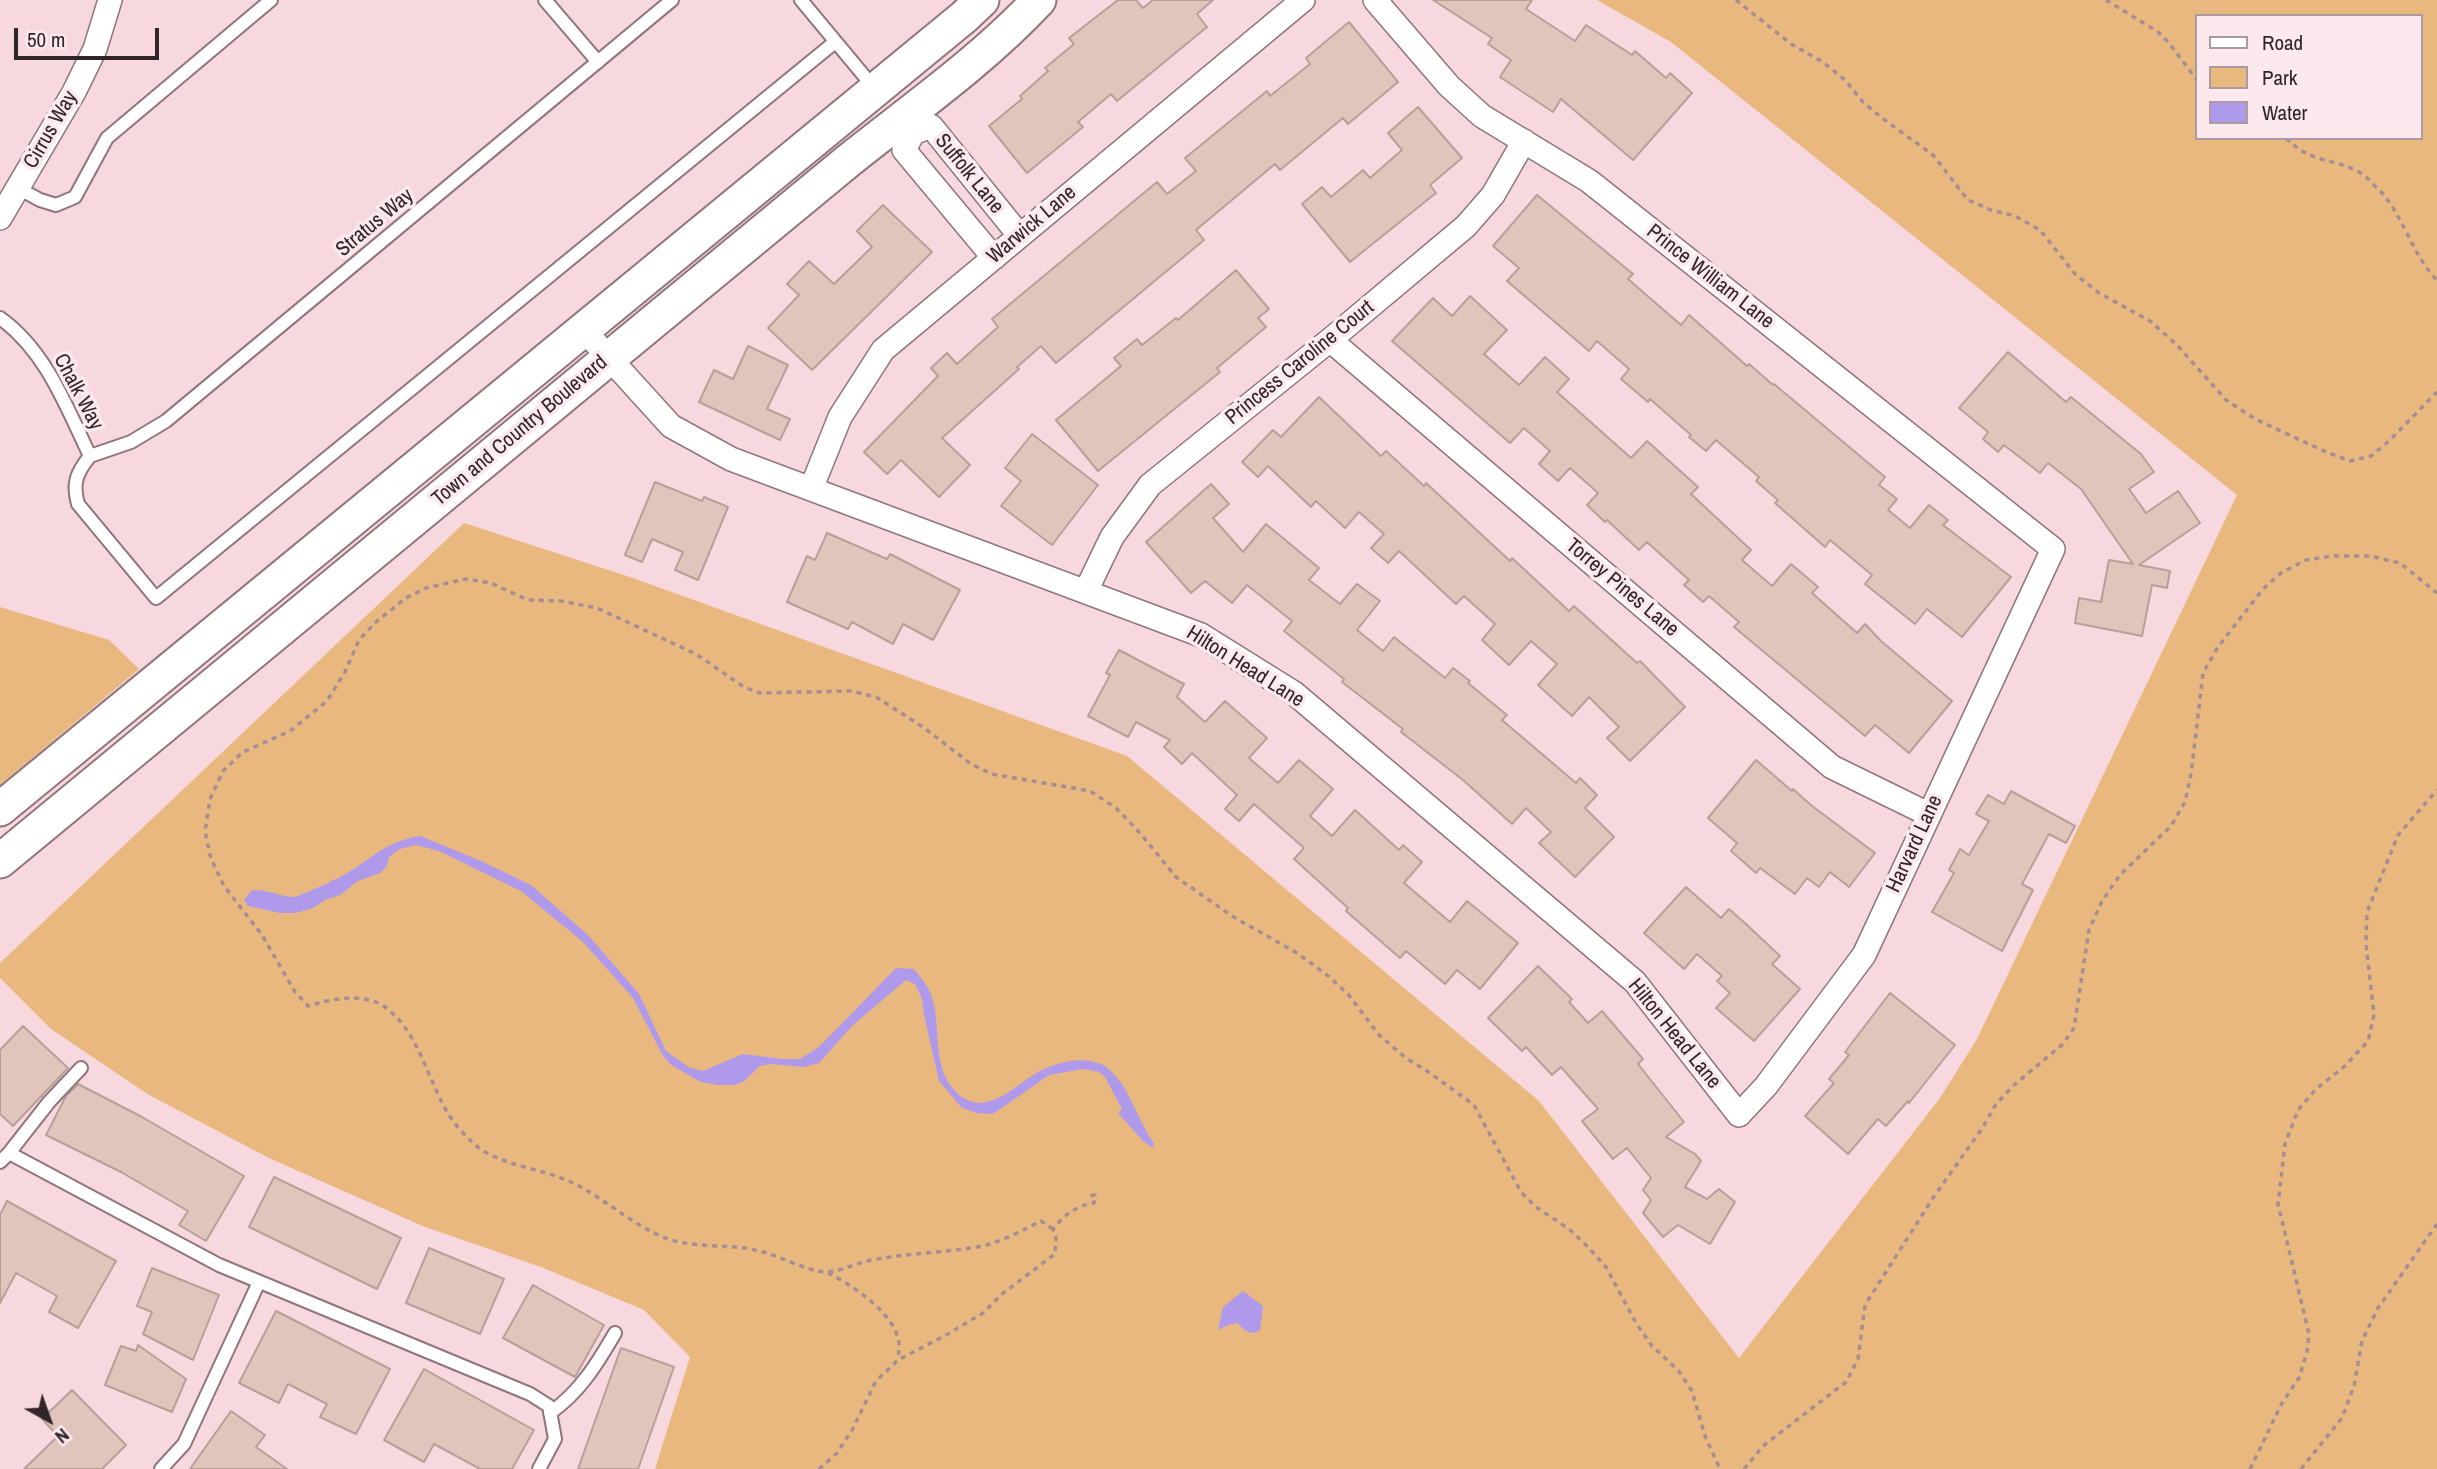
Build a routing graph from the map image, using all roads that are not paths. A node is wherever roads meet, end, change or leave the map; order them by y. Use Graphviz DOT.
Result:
graph roads {
  1 [pos="110,0"];
  2 [pos="271,0"];
  3 [pos="545,0"];
  4 [pos="673,0"];
  5 [pos="801,0"];
  6 [pos="982,0"];
  7 [pos="1039,0"];
  8 [pos="1303,0"];
  9 [pos="1375,0"];
  10 [pos="835,42"];
  11 [pos="912,59"];
  12 [pos="598,62"];
  13 [pos="875,89"];
  14 [pos="938,90"];
  15 [pos="907,126"];
  16 [pos="1524,141"];
  17 [pos="18,188"];
  18 [pos="0,218"];
  19 [pos="1020,236"];
  20 [pos="994,258"];
  21 [pos="0,318"];
  22 [pos="583,329"];
  23 [pos="1330,340"];
  24 [pos="608,358"];
  25 [pos="90,456"];
  26 [pos="811,489"];
  27 [pos="2053,549"];
  28 [pos="1086,591"];
  29 [pos="0,809"];
  30 [pos="1928,814"];
  31 [pos="0,860"];
  32 [pos="81,1068"];
  33 [pos="1739,1115"];
  34 [pos="5,1157"];
  35 [pos="259,1282"];
  36 [pos="615,1333"];
  37 [pos="550,1413"];
  38 [pos="161,1469"];
  39 [pos="539,1469"];
  1 -- 17 [label="street, Cirrus Way"];
  2 -- 17 [label="lane"];
  3 -- 12 [label="lane"];
  4 -- 12 [label="lane, Stratus Way"];
  5 -- 10 [label="lane"];
  6 -- 11 [label="main road, Town and Country Boulevard"];
  7 -- 14 [label="main road, Town and Country Boulevard"];
  8 -- 19 [label="street, Warwick Lane"];
  9 -- 16 [label="street, Prince William Lane"];
  10 -- 13 [label="lane"];
  10 -- 25 [label="lane"];
  11 -- 13 [label="main road, Town and Country Boulevard"];
  11 -- 14 [label="main road"];
  12 -- 25 [label="lane, Stratus Way"];
  13 -- 22 [label="main road, Town and Country Boulevard"];
  14 -- 15 [label="main road, Town and Country Boulevard"];
  15 -- 19 [label="street, Suffolk Lane"];
  15 -- 20 [label="street, Suffolk Lane"];
  15 -- 24 [label="main road, Town and Country Boulevard"];
  16 -- 23 [label="street, Princess Caroline Court"];
  16 -- 27 [label="street, Prince William Lane"];
  17 -- 18 [label="street, Cirrus Way"];
  19 -- 20 [label="street, Warwick Lane"];
  20 -- 26 [label="street, Warwick Lane"];
  21 -- 25 [label="lane, Chalk Way"];
  22 -- 24 [label="street, Hilton Head Lane"];
  22 -- 29 [label="main road, Town and Country Boulevard"];
  23 -- 28 [label="street, Princess Caroline Court"];
  23 -- 30 [label="street, Torrey Pines Lane"];
  24 -- 26 [label="street, Hilton Head Lane"];
  24 -- 31 [label="main road, Town and Country Boulevard"];
  26 -- 28 [label="street, Hilton Head Lane"];
  27 -- 30 [label="street, Harvard Lane"];
  28 -- 33 [label="street, Hilton Head Lane"];
  30 -- 33 [label="street, Harvard Lane"];
  32 -- 34 [label="lane"];
  34 -- 35 [label="lane"];
  35 -- 37 [label="lane"];
  35 -- 38 [label="lane"];
  36 -- 37 [label="lane"];
  37 -- 39 [label="lane"];
}
